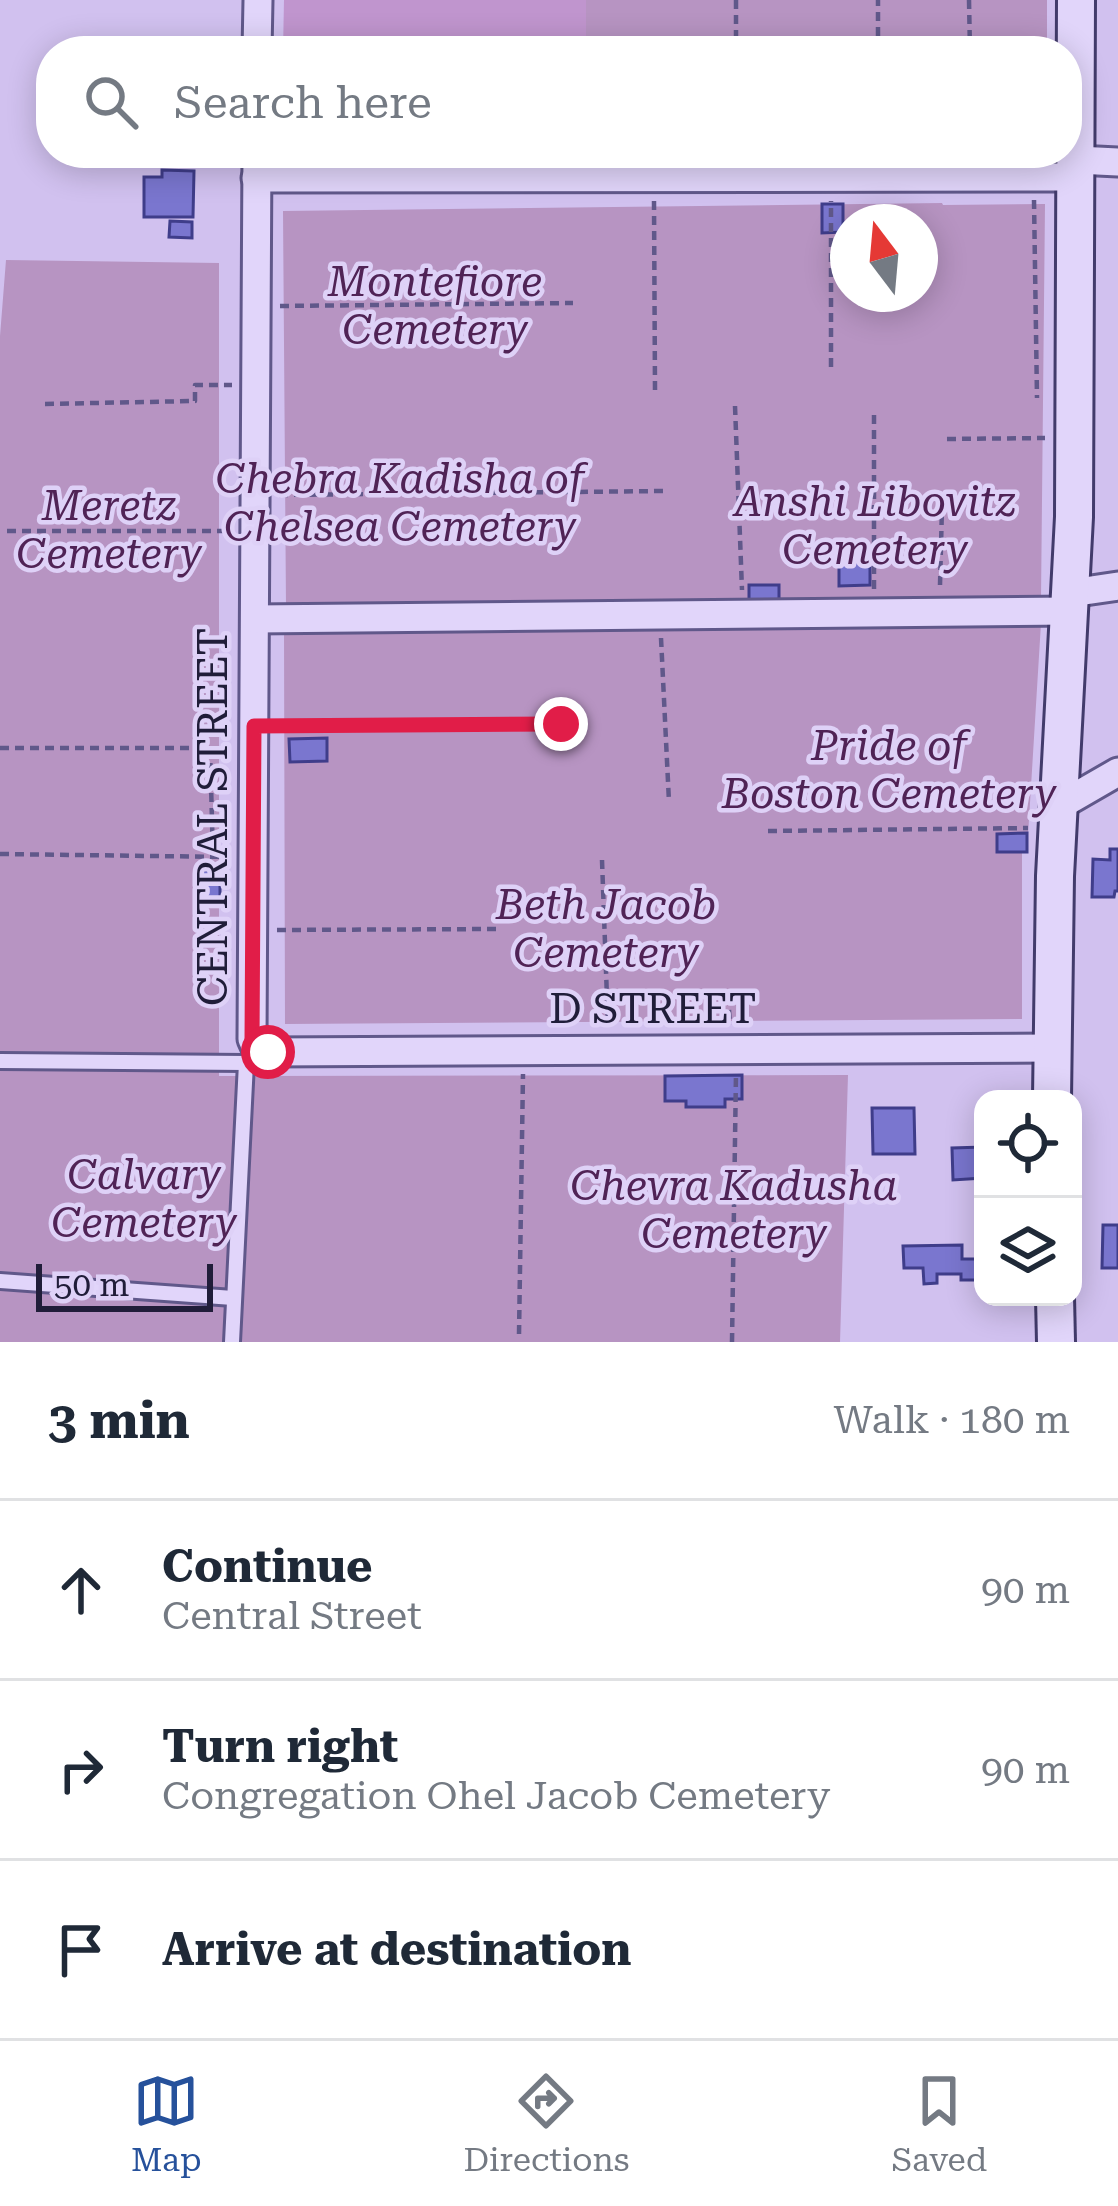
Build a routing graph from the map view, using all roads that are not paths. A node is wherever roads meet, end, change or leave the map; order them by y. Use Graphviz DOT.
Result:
graph roads {
  1 [pos="258,0"];
  2 [pos="1076,0"];
  3 [pos="257,36"];
  4 [pos="1076,36"];
  5 [pos="1118,162"];
  6 [pos="256,168"];
  7 [pos="355,168"];
  8 [pos="1077,169"];
  9 [pos="1118,586"];
  10 [pos="1071,602"];
  11 [pos="255,619"];
  12 [pos="1118,772"];
  13 [pos="1058,817"];
  14 [pos="1051,1048"];
  15 [pos="251,1055"];
  16 [pos="0,1061"];
  17 [pos="1052,1090"];
  18 [pos="0,1281"];
  19 [pos="233,1298"];
  20 [pos="1055,1306"];
  21 [pos="232,1342"];
  22 [pos="1056,1342"];
  1 -- 3 [label="street"];
  2 -- 4 [label="main road"];
  5 -- 8 [label="street"];
  6 -- 11 [label="street, CENTRAL STREET"];
  7 -- 8 [label="street"];
  8 -- 10 [label="main road"];
  9 -- 10 [label="street"];
  10 -- 11 [label="street"];
  10 -- 13 [label="main road"];
  11 -- 15 [label="street, CENTRAL STREET"];
  12 -- 13 [label="street"];
  13 -- 14 [label="main road"];
  14 -- 15 [label="street, D STREET"];
  14 -- 17 [label="main road"];
  15 -- 16 [label="lane"];
  15 -- 19 [label="lane"];
  18 -- 19 [label="lane"];
  19 -- 21 [label="lane"];
  20 -- 22 [label="main road"];
}
